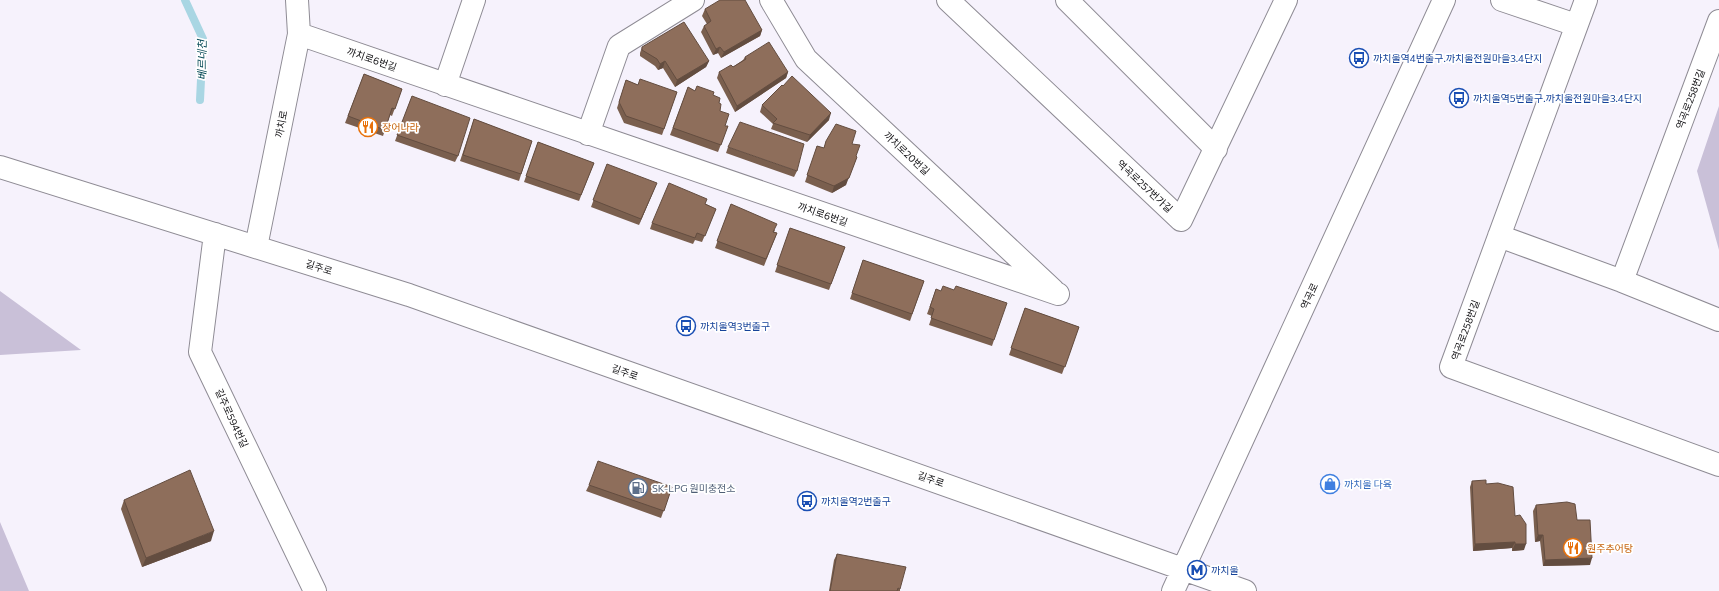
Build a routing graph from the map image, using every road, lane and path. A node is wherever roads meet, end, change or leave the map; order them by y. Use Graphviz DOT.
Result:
graph roads {
  1 [pos="296,0"];
  2 [pos="474,0"];
  3 [pos="693,0"];
  4 [pos="771,0"];
  5 [pos="948,0"];
  6 [pos="1068,0"];
  7 [pos="1286,0"];
  8 [pos="1444,0"];
  9 [pos="1502,0"];
  10 [pos="1586,0"];
  11 [pos="1719,21"];
  12 [pos="1576,25"];
  13 [pos="299,34"];
  14 [pos="445,85"];
  15 [pos="588,134"];
  16 [pos="1216,149"];
  17 [pos="0,167"];
  18 [pos="215,234"];
  19 [pos="1499,236"];
  20 [pos="256,247"];
  21 [pos="1622,281"];
  22 [pos="1058,294"];
  23 [pos="1719,320"];
  24 [pos="1719,465"];
  25 [pos="1184,568"];
  26 [pos="315,591"];
  27 [pos="1173,591"];
  28 [pos="1245,591"];
  1 -- 13 [label="street, 까치로"];
  2 -- 14 [label="street"];
  3 -- 15 [label="street"];
  4 -- 22 [label="street, 까치로20번길"];
  5 -- 16 [label="street, 역곡로257번가길"];
  6 -- 16 [label="street"];
  7 -- 16 [label="street, 역곡로257번가길"];
  8 -- 25 [label="street, 역곡로"];
  9 -- 12 [label="street"];
  10 -- 12 [label="street, 역곡로258번길"];
  11 -- 21 [label="street, 역곡로258번길"];
  12 -- 19 [label="street, 역곡로258번길"];
  13 -- 14 [label="street, 까치로6번길"];
  13 -- 20 [label="street, 까치로"];
  14 -- 15 [label="street, 까치로6번길"];
  15 -- 22 [label="street, 까치로6번길"];
  17 -- 18 [label="street, 길주로"];
  18 -- 20 [label="street, 길주로"];
  18 -- 26 [label="street, 길주로594번길"];
  19 -- 21 [label="street"];
  19 -- 24 [label="street, 역곡로258번길"];
  20 -- 25 [label="street, 길주로"];
  21 -- 23 [label="street"];
  25 -- 27 [label="street, 역곡로"];
  25 -- 28 [label="street, 길주로"];
}
